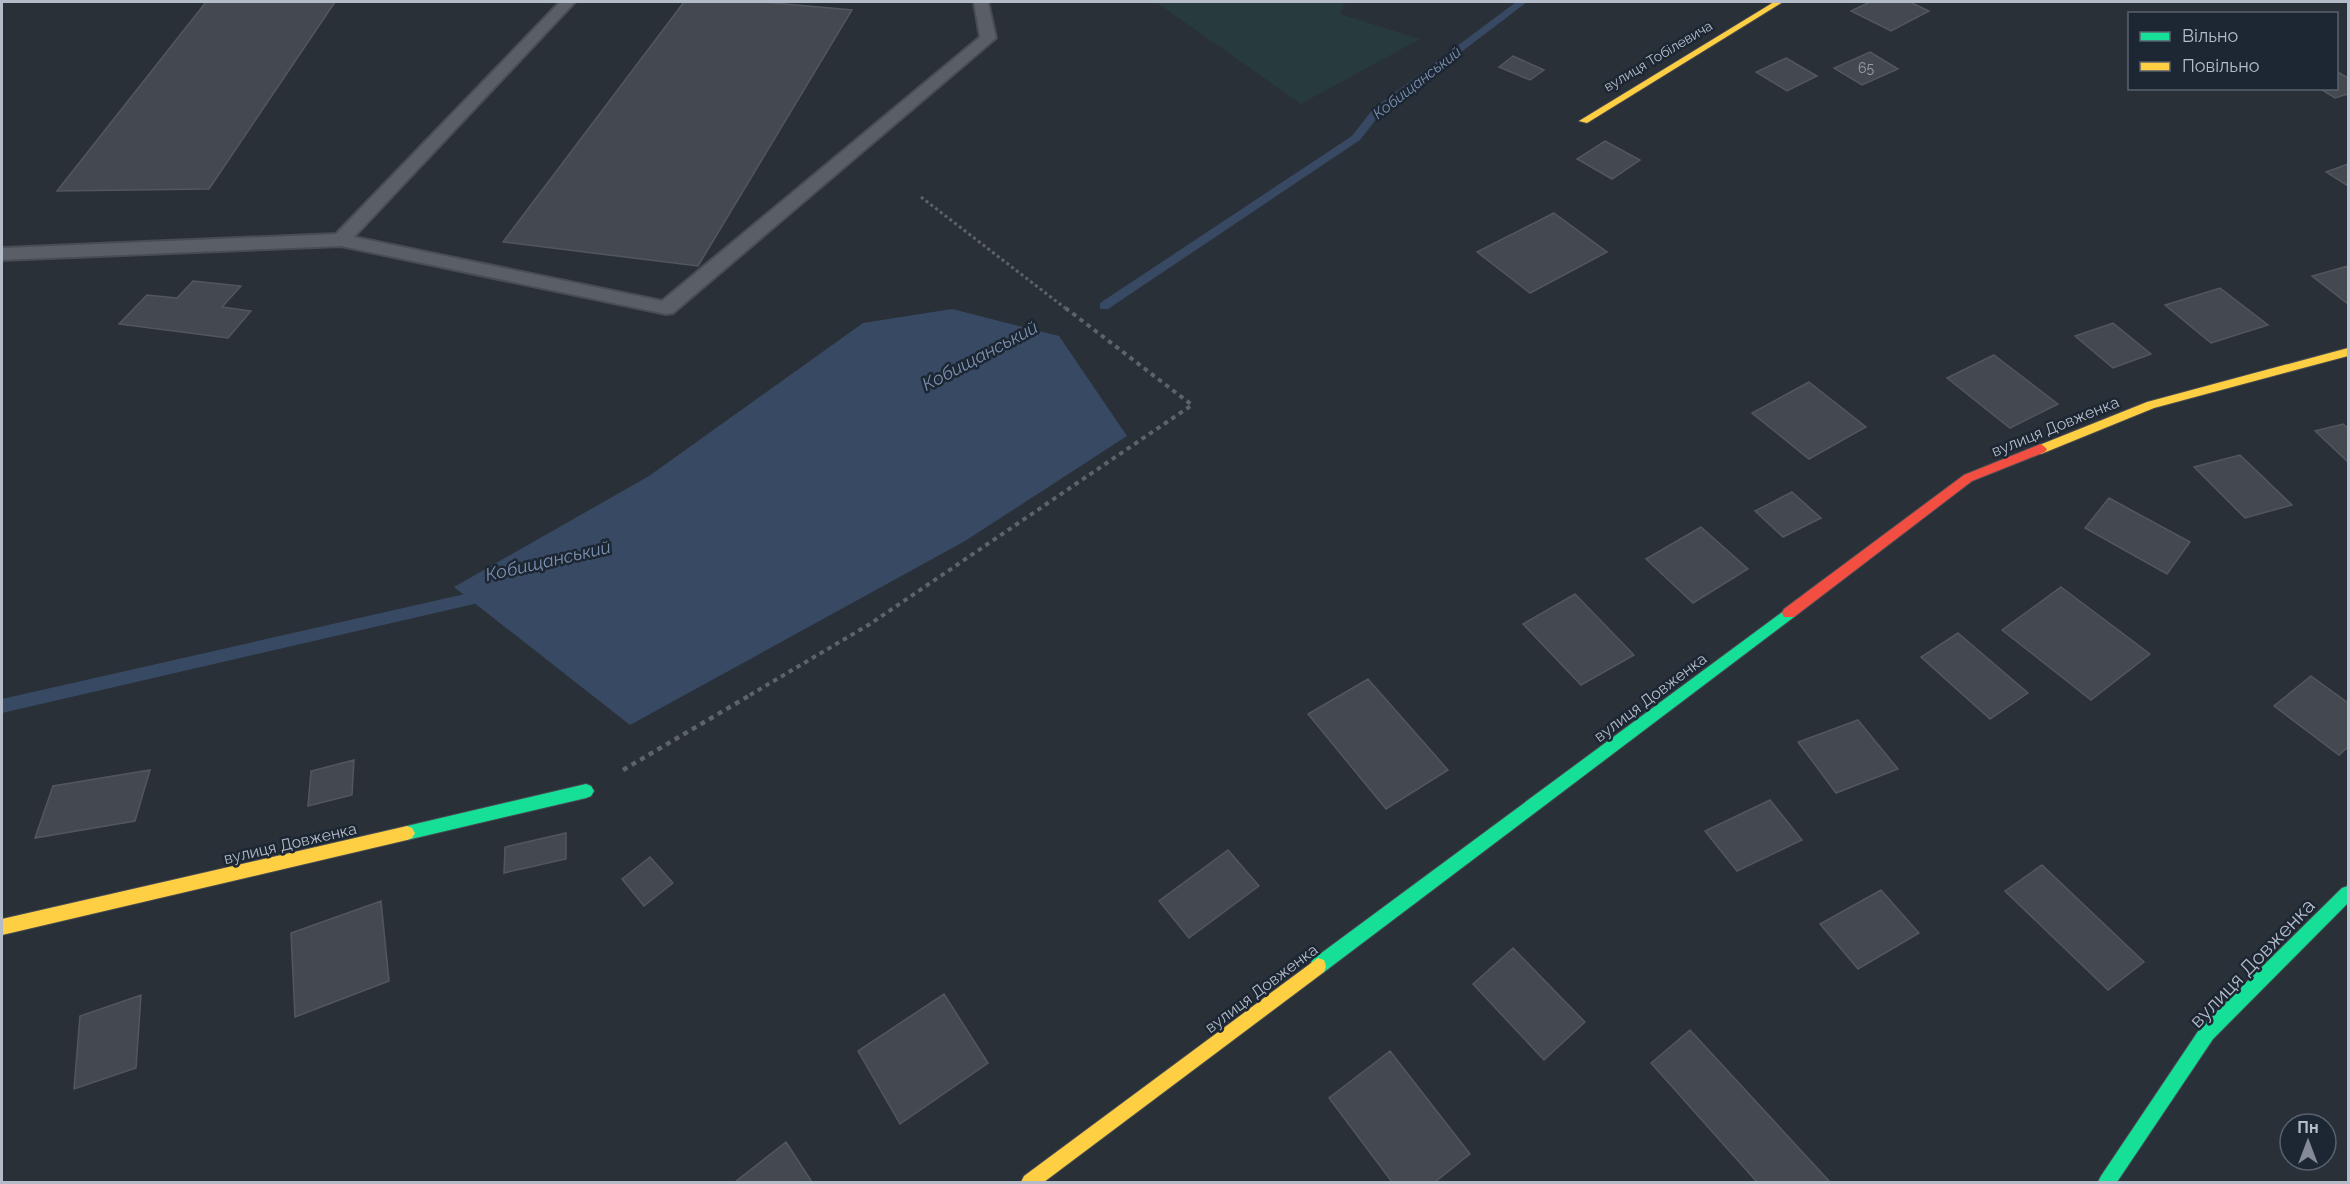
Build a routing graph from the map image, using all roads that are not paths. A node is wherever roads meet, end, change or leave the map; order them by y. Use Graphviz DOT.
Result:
graph roads {
  1 [pos="568,2"];
  2 [pos="981,2"];
  3 [pos="1779,2"];
  4 [pos="1584,121"];
  5 [pos="341,240"];
  6 [pos="2,254"];
  7 [pos="2349,352"];
  8 [pos="586,791"];
  9 [pos="2349,893"];
  10 [pos="2,927"];
  11 [pos="1030,1182"];
  12 [pos="2107,1182"];
  1 -- 5 [label="lane"];
  2 -- 5 [label="lane"];
  3 -- 4 [label="street, вулиця Тобілевича"];
  5 -- 6 [label="lane"];
  7 -- 11 [label="street, вулиця Довженка"];
  8 -- 10 [label="street, вулиця Довженка"];
  9 -- 12 [label="street, вулиця Довженка"];
}
